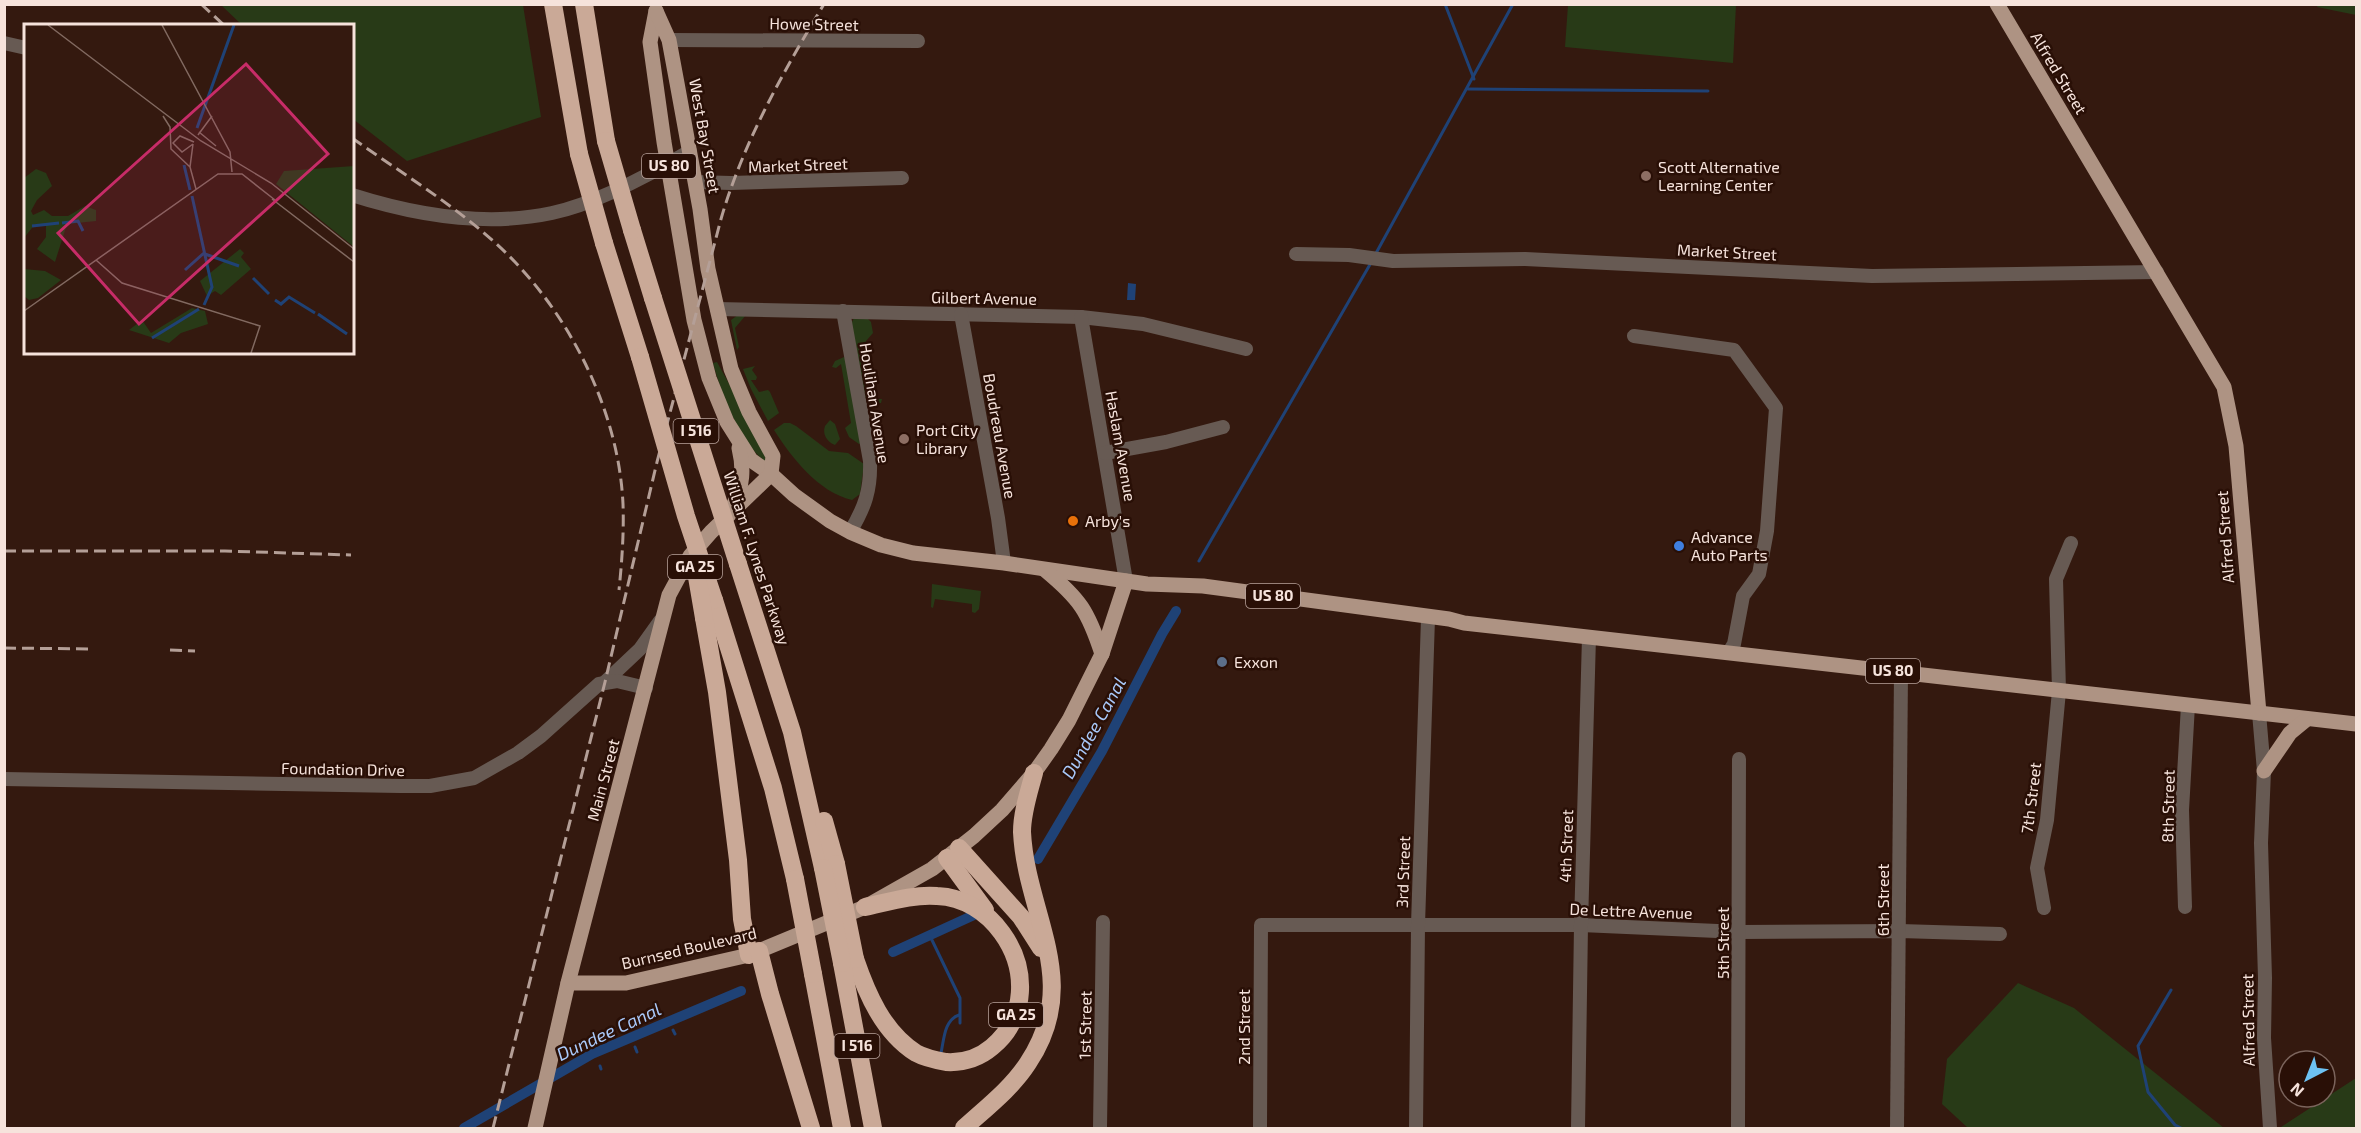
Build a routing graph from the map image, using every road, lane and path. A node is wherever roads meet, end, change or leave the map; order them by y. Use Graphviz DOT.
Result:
graph roads {
  1 [pos="553,4"];
  2 [pos="584,4"];
  3 [pos="1997,4"];
  4 [pos="656,8"];
  5 [pos="669,40"];
  6 [pos="918,41"];
  7 [pos="4,44"];
  8 [pos="24,48"];
  9 [pos="690,151"];
  10 [pos="668,164"];
  11 [pos="902,178"];
  12 [pos="695,182"];
  13 [pos="354,196"];
  14 [pos="1296,254"];
  15 [pos="2157,272"];
  16 [pos="717,309"];
  17 [pos="843,311"];
  18 [pos="961,314"];
  19 [pos="1081,317"];
  20 [pos="1634,336"];
  21 [pos="1246,349"];
  22 [pos="1223,427"];
  23 [pos="736,439"];
  24 [pos="1105,453"];
  25 [pos="771,474"];
  26 [pos="729,514"];
  27 [pos="687,516"];
  28 [pos="850,532"];
  29 [pos="2071,543"];
  30 [pos="1004,563"];
  31 [pos="1045,570"];
  32 [pos="1126,581"];
  33 [pos="1428,618"];
  34 [pos="661,620"];
  35 [pos="1589,637"];
  36 [pos="1729,652"];
  37 [pos="1102,654"];
  38 [pos="1901,672"];
  39 [pos="605,682"];
  40 [pos="646,688"];
  41 [pos="2059,691"];
  42 [pos="2188,705"];
  43 [pos="2259,713"];
  44 [pos="2307,719"];
  45 [pos="2356,724"];
  46 [pos="1739,759"];
  47 [pos="2264,771"];
  48 [pos="1034,773"];
  49 [pos="4,779"];
  50 [pos="953,853"];
  51 [pos="865,907"];
  52 [pos="2044,908"];
  53 [pos="2185,908"];
  54 [pos="1103,921"];
  55 [pos="1261,925"];
  56 [pos="1418,925"];
  57 [pos="1581,925"];
  58 [pos="999,929"];
  59 [pos="1900,931"];
  60 [pos="1740,932"];
  61 [pos="2000,934"];
  62 [pos="748,955"];
  63 [pos="848,961"];
  64 [pos="1051,968"];
  65 [pos="568,983"];
  66 [pos="535,1128"];
  67 [pos="811,1128"];
  68 [pos="842,1128"];
  69 [pos="873,1128"];
  70 [pos="964,1128"];
  71 [pos="1100,1128"];
  72 [pos="1260,1128"];
  73 [pos="1416,1128"];
  74 [pos="1578,1128"];
  75 [pos="1738,1128"];
  76 [pos="1897,1128"];
  77 [pos="2270,1128"];
  1 -- 27 [label="highway, I 516, bridge"];
  2 -- 63 [label="highway, William F. Lynes Parkway / I 516, bridge"];
  3 -- 15 [label="main road, Alfred Street"];
  4 -- 5 [label="main road, West Bay Street / US 80"];
  4 -- 10 [label="main road, West Bay Street / US 80"];
  5 -- 6 [label="street, Howe Street"];
  5 -- 9 [label="main road, West Bay Street / US 80"];
  7 -- 8 [label="street"];
  9 -- 10 [label="street"];
  9 -- 12 [label="main road, West Bay Street / US 80"];
  10 -- 13 [label="street"];
  10 -- 23 [label="main road, West Bay Street / US 80"];
  11 -- 12 [label="street, Market Street"];
  12 -- 16 [label="main road, West Bay Street / US 80"];
  14 -- 15 [label="street, Market Street"];
  15 -- 43 [label="main road, Alfred Street"];
  16 -- 17 [label="street, Gilbert Avenue"];
  16 -- 25 [label="main road, US 80"];
  17 -- 18 [label="street, Gilbert Avenue"];
  17 -- 28 [label="street, Houlihan Avenue"];
  18 -- 19 [label="street, Gilbert Avenue"];
  18 -- 30 [label="street, Boudreau Avenue"];
  19 -- 21 [label="street, Gilbert Avenue"];
  19 -- 24 [label="street, Haslam Avenue"];
  20 -- 36 [label="street"];
  22 -- 24 [label="street"];
  23 -- 25 [label="main road, US 80"];
  23 -- 26 [label="main road"];
  24 -- 32 [label="street, Haslam Avenue"];
  25 -- 26 [label="main road, Main Street"];
  25 -- 28 [label="main road, US 80"];
  26 -- 34 [label="main road, Main Street"];
  27 -- 62 [label="highway, GA 25, bridge"];
  27 -- 68 [label="highway, I 516, bridge"];
  28 -- 30 [label="main road, US 80"];
  29 -- 41 [label="street, 7th Street"];
  30 -- 31 [label="main road, US 80"];
  31 -- 32 [label="main road, US 80"];
  31 -- 37 [label="main road"];
  32 -- 33 [label="main road, US 80"];
  32 -- 37 [label="main road"];
  33 -- 35 [label="main road, US 80"];
  33 -- 56 [label="street, 3rd Street"];
  34 -- 39 [label="street, Foundation Drive"];
  34 -- 40 [label="main road, Main Street"];
  35 -- 36 [label="main road, US 80"];
  35 -- 57 [label="street, 4th Street"];
  36 -- 38 [label="main road, US 80"];
  37 -- 48 [label="main road"];
  38 -- 41 [label="main road, US 80"];
  38 -- 59 [label="street, 6th Street"];
  39 -- 40 [label="street"];
  39 -- 49 [label="street, Foundation Drive"];
  40 -- 65 [label="main road, Main Street"];
  41 -- 42 [label="main road, US 80"];
  41 -- 52 [label="street, 7th Street"];
  42 -- 43 [label="main road, US 80"];
  42 -- 53 [label="street, 8th Street"];
  43 -- 44 [label="main road, US 80"];
  43 -- 47 [label="street, Alfred Street"];
  44 -- 45 [label="main road, US 80"];
  44 -- 47 [label="main road"];
  46 -- 60 [label="street, 5th Street"];
  47 -- 77 [label="street, Alfred Street"];
  48 -- 50 [label="main road"];
  48 -- 64 [label="highway"];
  50 -- 51 [label="main road"];
  50 -- 58 [label="highway"];
  50 -- 64 [label="highway"];
  51 -- 58 [label="highway, GA 25"];
  51 -- 62 [label="main road, Burnsed Boulevard / GA 25"];
  54 -- 71 [label="street, 1st Street"];
  55 -- 56 [label="street, De Lettre Avenue"];
  55 -- 72 [label="street, 2nd Street"];
  56 -- 57 [label="street, De Lettre Avenue"];
  56 -- 73 [label="street, 3rd Street"];
  57 -- 60 [label="street, De Lettre Avenue"];
  57 -- 74 [label="street, 4th Street"];
  58 -- 63 [label="highway, GA 25"];
  59 -- 60 [label="street, De Lettre Avenue"];
  59 -- 61 [label="street, De Lettre Avenue"];
  59 -- 76 [label="street, 6th Street"];
  60 -- 75 [label="street, 5th Street"];
  62 -- 65 [label="main road, Burnsed Boulevard / GA 25"];
  62 -- 67 [label="highway"];
  63 -- 69 [label="highway, William F. Lynes Parkway / I 516"];
  64 -- 70 [label="highway"];
  65 -- 66 [label="main road, Main Street"];
}
